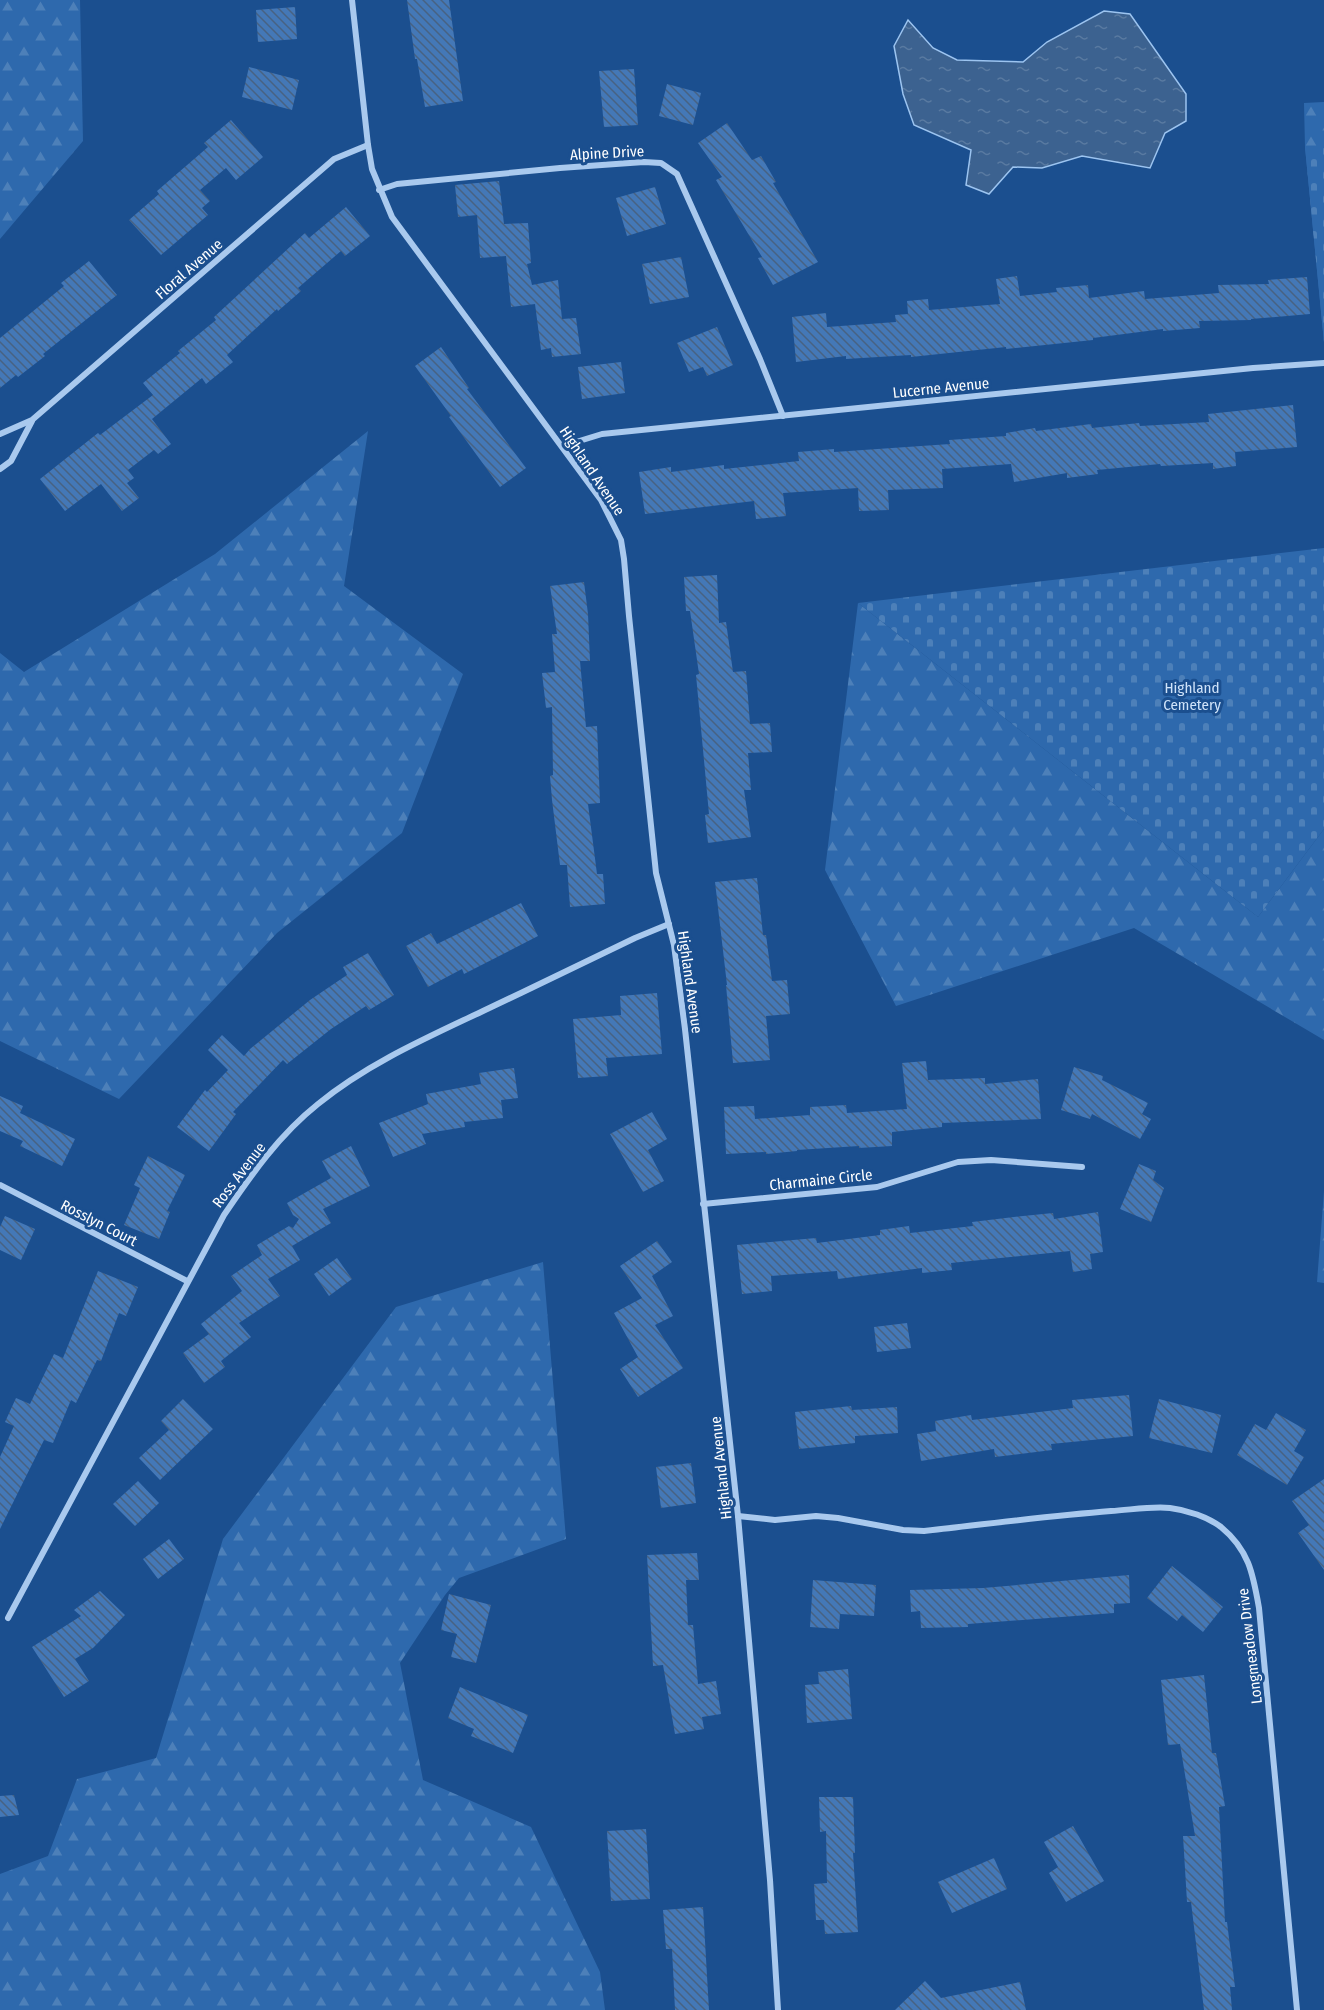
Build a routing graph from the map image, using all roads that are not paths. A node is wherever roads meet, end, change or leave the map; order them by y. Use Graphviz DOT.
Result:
graph roads {
  1 [pos="352,0"];
  2 [pos="368,145"];
  3 [pos="379,189"];
  4 [pos="1324,363"];
  5 [pos="783,416"];
  6 [pos="32,420"];
  7 [pos="0,434"];
  8 [pos="562,446"];
  9 [pos="0,469"];
  10 [pos="669,924"];
  11 [pos="1082,1167"];
  12 [pos="0,1185"];
  13 [pos="703,1204"];
  14 [pos="187,1281"];
  15 [pos="738,1516"];
  16 [pos="8,1618"];
  17 [pos="778,2010"];
  18 [pos="1298,2010"];
  1 -- 2 [label="street, Highland Avenue"];
  2 -- 3 [label="street, Highland Avenue"];
  2 -- 6 [label="street, Floral Avenue"];
  3 -- 5 [label="street, Alpine Drive"];
  3 -- 8 [label="street, Highland Avenue"];
  4 -- 5 [label="street, Lucerne Avenue"];
  5 -- 8 [label="street, Lucerne Avenue"];
  6 -- 7 [label="street, Floral Avenue"];
  6 -- 9 [label="street, Floral Avenue"];
  8 -- 10 [label="street, Highland Avenue"];
  10 -- 13 [label="street, Highland Avenue"];
  10 -- 14 [label="street, Ross Avenue"];
  11 -- 13 [label="street, Charmaine Circle"];
  12 -- 14 [label="street, Rosslyn Court"];
  13 -- 15 [label="street, Highland Avenue"];
  14 -- 16 [label="street, Ross Avenue"];
  15 -- 17 [label="street, Highland Avenue"];
  15 -- 18 [label="street, Longmeadow Drive"];
}
